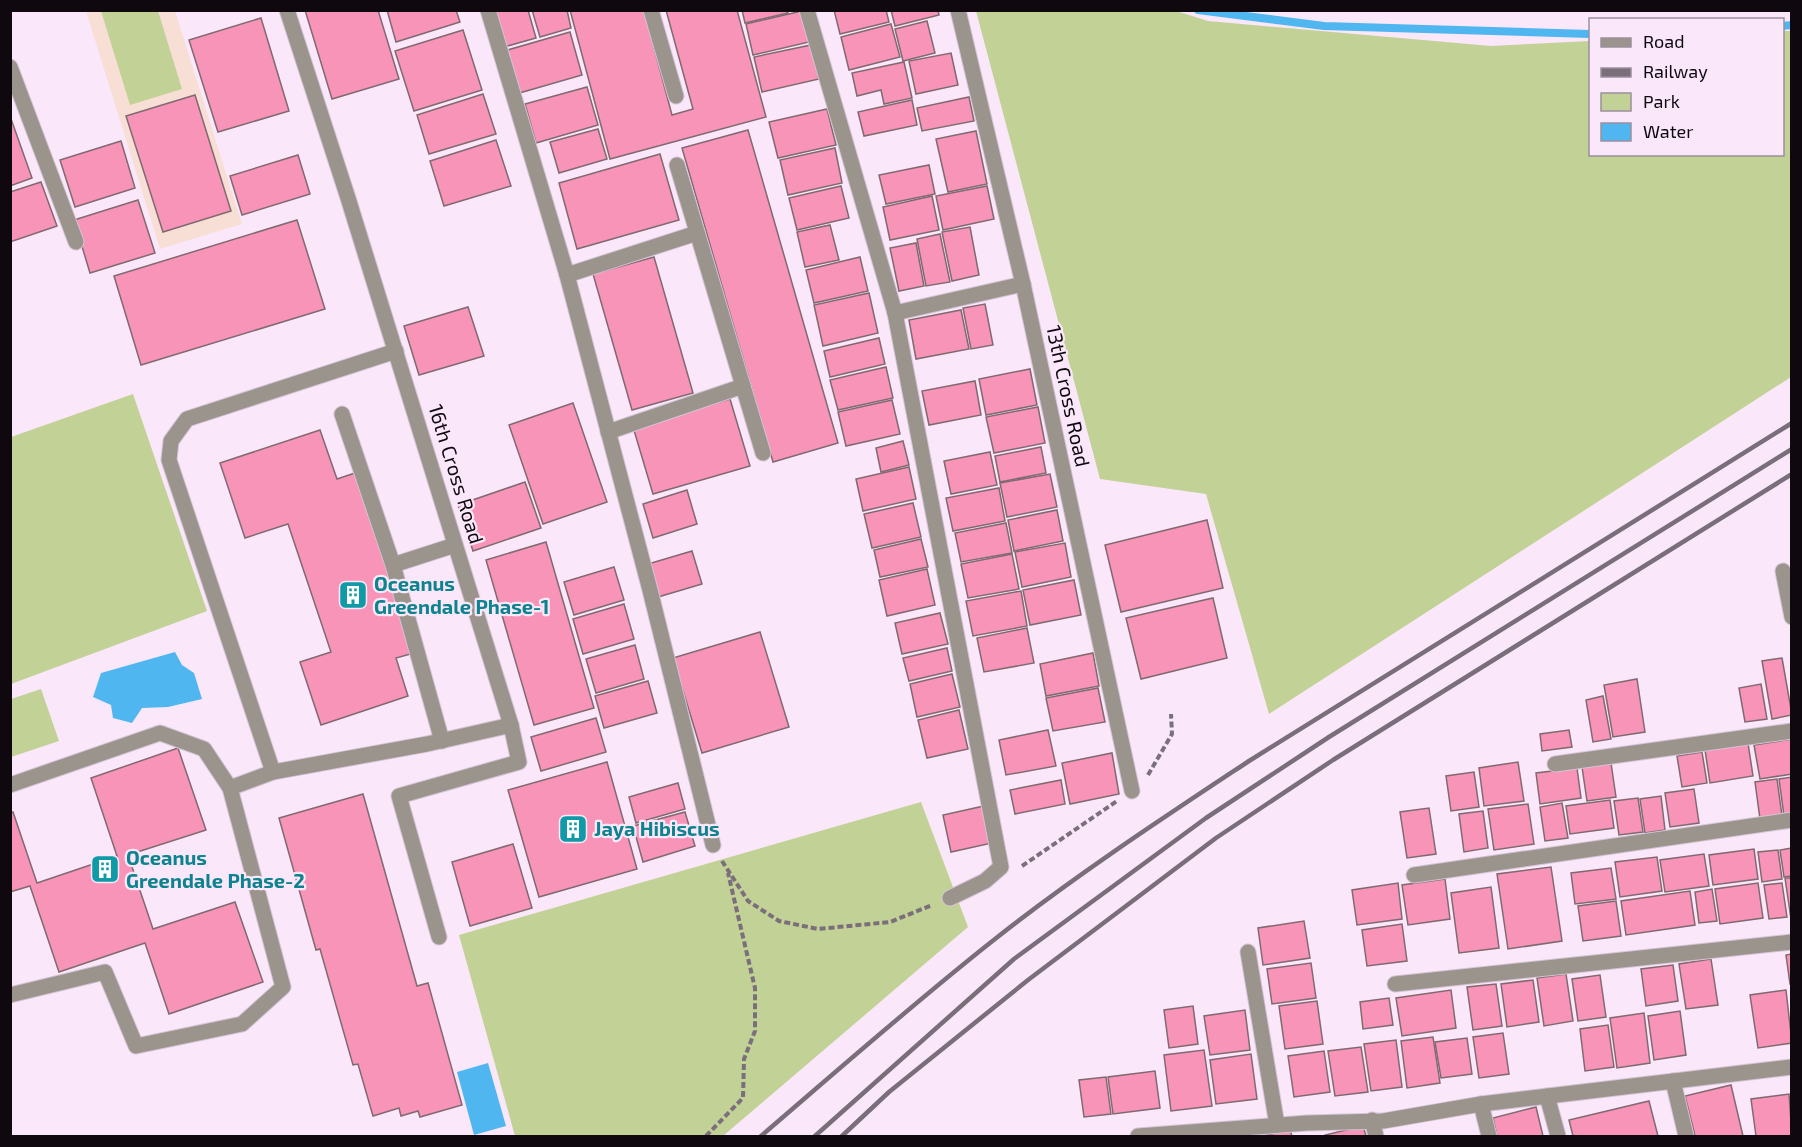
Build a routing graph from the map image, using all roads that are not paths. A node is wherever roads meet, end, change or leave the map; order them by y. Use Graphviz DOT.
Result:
graph roads {
  1 [pos="287,10"];
  2 [pos="488,10"];
  3 [pos="651,10"];
  4 [pos="807,10"];
  5 [pos="958,10"];
  6 [pos="10,67"];
  7 [pos="676,96"];
  8 [pos="677,165"];
  9 [pos="697,233"];
  10 [pos="76,242"];
  11 [pos="567,275"];
  12 [pos="1023,284"];
  13 [pos="896,313"];
  14 [pos="396,351"];
  15 [pos="744,387"];
  16 [pos="342,414"];
  17 [pos="608,432"];
  18 [pos="763,453"];
  19 [pos="455,545"];
  20 [pos="393,565"];
  21 [pos="1783,571"];
  22 [pos="1791,617"];
  23 [pos="511,725"];
  24 [pos="1791,731"];
  25 [pos="442,741"];
  26 [pos="1555,765"];
  27 [pos="273,772"];
  28 [pos="10,785"];
  29 [pos="230,788"];
  30 [pos="1132,791"];
  31 [pos="1791,820"];
  32 [pos="713,844"];
  33 [pos="1414,875"];
  34 [pos="950,898"];
  35 [pos="439,937"];
  36 [pos="1791,942"];
  37 [pos="1248,952"];
  38 [pos="1395,984"];
  39 [pos="10,995"];
  40 [pos="1791,1067"];
  41 [pos="1673,1081"];
  42 [pos="1547,1096"];
  43 [pos="1481,1104"];
  44 [pos="1372,1120"];
  45 [pos="1277,1125"];
  46 [pos="1309,1130"];
  47 [pos="1174,1135"];
  48 [pos="1138,1137"];
  49 [pos="1376,1137"];
  50 [pos="1489,1137"];
  51 [pos="1558,1137"];
  52 [pos="1686,1137"];
  1 -- 14 [label="street, 16th Cross Road"];
  2 -- 11 [label="street"];
  3 -- 7 [label="street"];
  4 -- 13 [label="street"];
  5 -- 12 [label="street, 13th Cross Road"];
  6 -- 10 [label="street"];
  8 -- 9 [label="street"];
  9 -- 11 [label="street"];
  9 -- 15 [label="street"];
  11 -- 17 [label="street"];
  12 -- 13 [label="street"];
  12 -- 30 [label="street, 13th Cross Road"];
  13 -- 34 [label="street"];
  14 -- 19 [label="street, 16th Cross Road"];
  14 -- 27 [label="street"];
  15 -- 17 [label="street"];
  15 -- 18 [label="street"];
  16 -- 20 [label="street"];
  17 -- 32 [label="street"];
  19 -- 20 [label="street"];
  19 -- 23 [label="street, 16th Cross Road"];
  20 -- 25 [label="street"];
  21 -- 22 [label="street"];
  23 -- 25 [label="street"];
  23 -- 35 [label="street, 16th Cross Road"];
  24 -- 26 [label="street"];
  25 -- 27 [label="street"];
  27 -- 29 [label="street"];
  28 -- 29 [label="street"];
  29 -- 39 [label="street"];
  31 -- 33 [label="street"];
  36 -- 38 [label="street"];
  37 -- 45 [label="street"];
  40 -- 41 [label="street"];
  41 -- 42 [label="street"];
  41 -- 52 [label="street"];
  42 -- 43 [label="street"];
  42 -- 51 [label="street"];
  43 -- 44 [label="street"];
  43 -- 50 [label="street"];
  44 -- 46 [label="street"];
  44 -- 49 [label="street"];
  45 -- 46 [label="street"];
  45 -- 47 [label="street"];
  47 -- 48 [label="street"];
}
